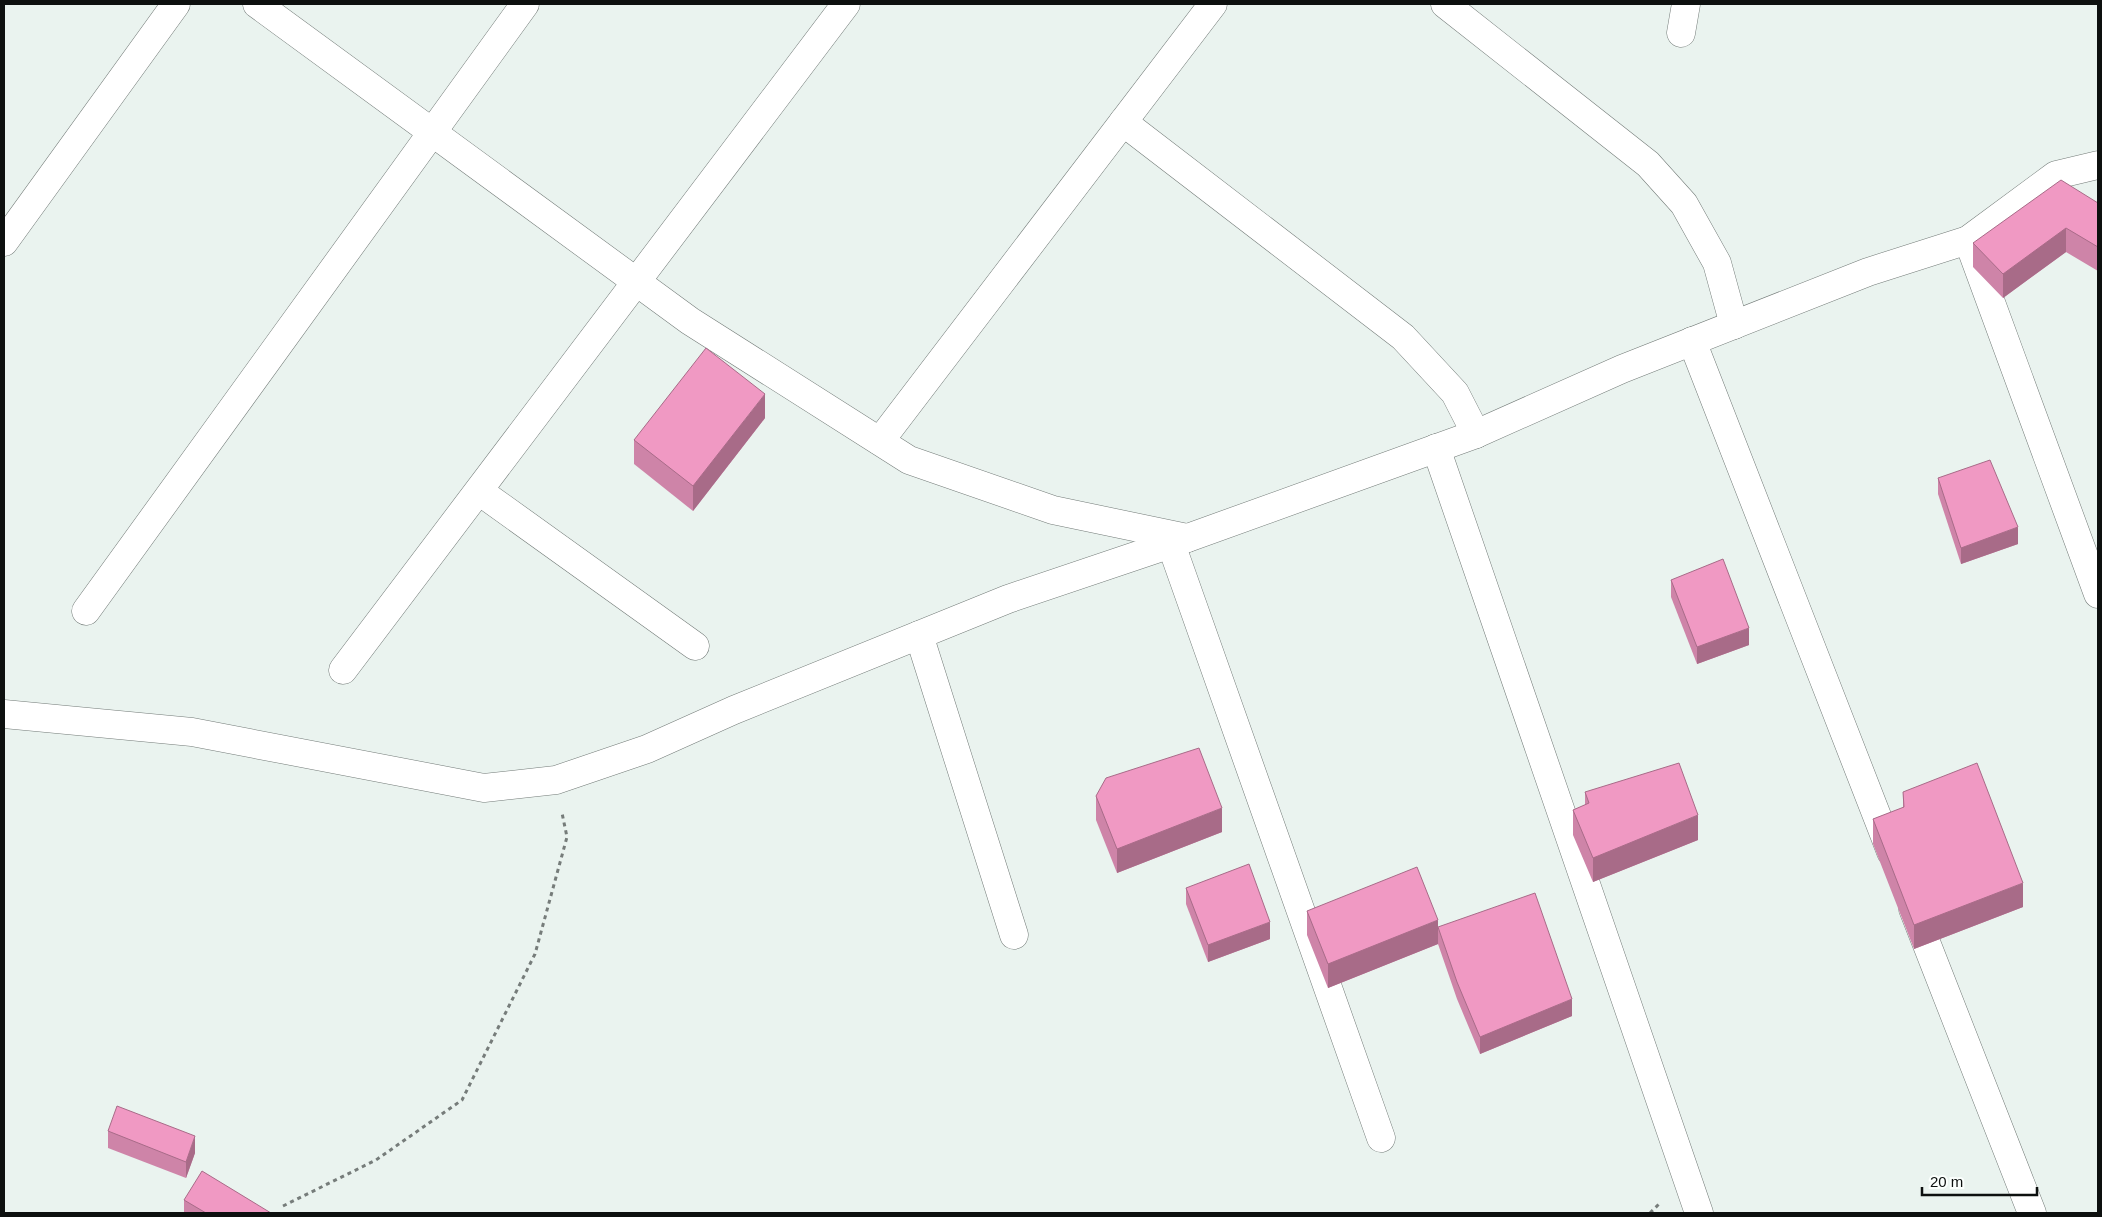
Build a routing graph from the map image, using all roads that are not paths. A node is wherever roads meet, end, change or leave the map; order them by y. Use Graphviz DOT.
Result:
graph roads {
  1 [pos="176,4"];
  2 [pos="257,4"];
  3 [pos="525,4"];
  4 [pos="846,4"];
  5 [pos="1213,4"];
  6 [pos="1444,4"];
  7 [pos="1686,4"];
  8 [pos="1681,32"];
  9 [pos="1123,122"];
  10 [pos="432,132"];
  11 [pos="2098,165"];
  12 [pos="1968,240"];
  13 [pos="4,242"];
  14 [pos="636,282"];
  15 [pos="1734,325"];
  16 [pos="1692,341"];
  17 [pos="1476,434"];
  18 [pos="880,441"];
  19 [pos="1436,448"];
  20 [pos="478,491"];
  21 [pos="1180,541"];
  22 [pos="2098,594"];
  23 [pos="86,611"];
  24 [pos="919,635"];
  25 [pos="695,646"];
  26 [pos="343,670"];
  27 [pos="4,714"];
  28 [pos="1014,935"];
  29 [pos="1381,1138"];
  30 [pos="1699,1213"];
  31 [pos="2032,1213"];
  1 -- 13 [label="street"];
  2 -- 10 [label="street"];
  3 -- 10 [label="street"];
  4 -- 14 [label="street"];
  5 -- 9 [label="street"];
  6 -- 15 [label="street"];
  7 -- 8 [label="street"];
  9 -- 17 [label="street"];
  9 -- 18 [label="street"];
  10 -- 14 [label="street"];
  10 -- 23 [label="street"];
  11 -- 12 [label="street"];
  12 -- 15 [label="street"];
  12 -- 22 [label="street"];
  14 -- 18 [label="street"];
  14 -- 20 [label="street"];
  15 -- 16 [label="street"];
  16 -- 17 [label="street"];
  16 -- 31 [label="street"];
  17 -- 19 [label="street"];
  18 -- 21 [label="street"];
  19 -- 21 [label="street"];
  19 -- 30 [label="street"];
  20 -- 25 [label="street"];
  20 -- 26 [label="street"];
  21 -- 24 [label="street"];
  21 -- 29 [label="street"];
  24 -- 27 [label="street"];
  24 -- 28 [label="street"];
}
